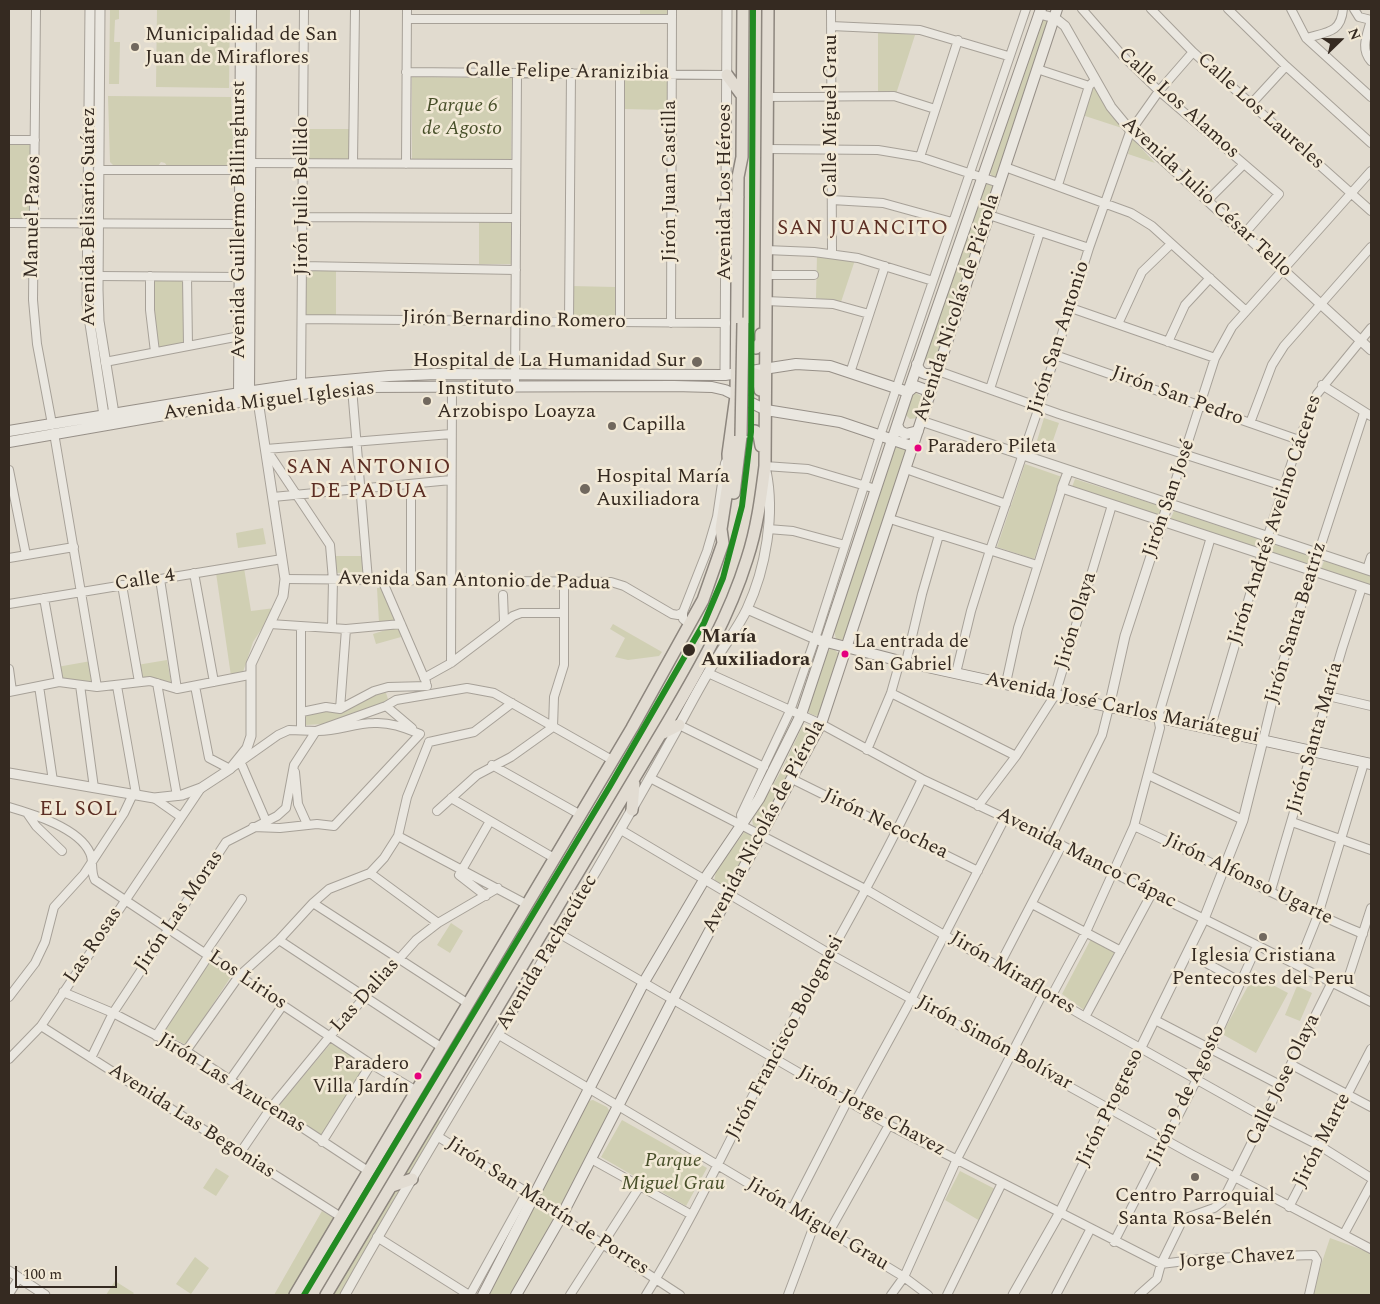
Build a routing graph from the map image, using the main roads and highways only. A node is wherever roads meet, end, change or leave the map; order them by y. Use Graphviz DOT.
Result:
graph roads {
  1 [pos="241,9"];
  2 [pos="251,9"];
  3 [pos="743,9"];
  4 [pos="768,9"];
  5 [pos="1040,11"];
  6 [pos="1056,13"];
  7 [pos="727,76"];
  8 [pos="741,94"];
  9 [pos="742,157"];
  10 [pos="244,165"];
  11 [pos="738,197"];
  12 [pos="726,209"];
  13 [pos="766,301"];
  14 [pos="737,344"];
  15 [pos="917,364"];
  16 [pos="766,367"];
  17 [pos="938,370"];
  18 [pos="736,373"];
  19 [pos="577,374"];
  20 [pos="673,375"];
  21 [pos="674,386"];
  22 [pos="577,387"];
  23 [pos="908,392"];
  24 [pos="248,396"];
  25 [pos="736,396"];
  26 [pos="928,399"];
  27 [pos="766,408"];
  28 [pos="897,425"];
  29 [pos="920,426"];
  30 [pos="53,429"];
  31 [pos="9,431"];
  32 [pos="735,435"];
  33 [pos="892,439"];
  34 [pos="9,442"];
  35 [pos="914,447"];
  36 [pos="765,464"];
  37 [pos="723,543"];
  38 [pos="719,630"];
  39 [pos="815,639"];
  40 [pos="826,643"];
  41 [pos="846,648"];
  42 [pos="679,725"];
  43 [pos="661,734"];
  44 [pos="1368,763"];
  45 [pos="634,780"];
  46 [pos="632,810"];
  47 [pos="412,1179"];
  48 [pos="392,1186"];
  49 [pos="336,1279"];
  50 [pos="295,1295"];
  51 [pos="326,1295"];
  52 [pos="338,1295"];
  53 [pos="483,1295"];
  54 [pos="516,1295"];
  1 -- 10 [label="main road, Avenida Guillermo Billinghurst"];
  2 -- 10 [label="main road, Avenida Guillermo Billinghurst"];
  3 -- 8 [label="main road, Avenida Los Héroes"];
  4 -- 13 [label="main road, Avenida Los Héroes"];
  5 -- 15 [label="main road, Avenida Nicolás de Piérola"];
  6 -- 17 [label="main road, Avenida Nicolás de Piérola"];
  7 -- 8 [label="main road"];
  8 -- 9 [label="main road, Avenida Los Héroes"];
  9 -- 11 [label="main road, Avenida Los Héroes"];
  9 -- 32 [label="main road, bridge"];
  10 -- 24 [label="main road, Avenida Guillermo Billinghurst"];
  10 -- 24 [label="main road, Avenida Guillermo Billinghurst"];
  11 -- 12 [label="main road"];
  11 -- 14 [label="main road, Avenida Los Héroes"];
  13 -- 14 [label="main road"];
  13 -- 16 [label="main road, Avenida Los Héroes"];
  14 -- 18 [label="main road, Avenida Los Héroes"];
  15 -- 17 [label="main road"];
  15 -- 23 [label="main road, Avenida Nicolás de Piérola"];
  16 -- 18 [label="main road, Avenida Miguel Iglesias"];
  16 -- 23 [label="main road, Avenida Miguel Iglesias"];
  16 -- 27 [label="main road, Avenida Los Héroes"];
  17 -- 26 [label="main road, Avenida Nicolás de Piérola"];
  18 -- 20 [label="main road, Avenida Miguel Iglesias"];
  18 -- 25 [label="main road, Avenida Los Héroes"];
  18 -- 27 [label="main road"];
  19 -- 20 [label="main road, Avenida Miguel Iglesias"];
  19 -- 22 [label="main road"];
  19 -- 24 [label="main road, Avenida Miguel Iglesias"];
  20 -- 21 [label="main road"];
  21 -- 22 [label="main road, Avenida Miguel Iglesias"];
  21 -- 25 [label="main road, Avenida Miguel Iglesias"];
  22 -- 24 [label="main road, Avenida Miguel Iglesias"];
  23 -- 26 [label="main road, Avenida Miguel Iglesias"];
  23 -- 28 [label="main road, Avenida Nicolás de Piérola"];
  24 -- 30 [label="main road, Avenida Miguel Iglesias"];
  25 -- 27 [label="main road, Avenida Miguel Iglesias"];
  25 -- 32 [label="main road, Avenida Los Héroes"];
  26 -- 29 [label="main road, Avenida Nicolás de Piérola"];
  27 -- 33 [label="main road"];
  27 -- 36 [label="main road, Avenida Los Héroes"];
  28 -- 29 [label="main road"];
  28 -- 33 [label="main road, Avenida Nicolás de Piérola"];
  29 -- 35 [label="main road, Avenida Nicolás de Piérola"];
  30 -- 31 [label="main road, Avenida Miguel Iglesias"];
  30 -- 34 [label="main road, Avenida Miguel Iglesias"];
  32 -- 36 [label="main road"];
  32 -- 37 [label="main road"];
  32 -- 37 [label="main road, Avenida Los Héroes"];
  33 -- 35 [label="main road"];
  33 -- 40 [label="main road, Avenida Nicolás de Piérola"];
  35 -- 41 [label="main road, Avenida Nicolás de Piérola"];
  36 -- 38 [label="main road, Avenida Los Héroes"];
  37 -- 50 [label="main road, Avenida Los Héroes"];
  38 -- 43 [label="main road, Avenida Pachacútec"];
  39 -- 40 [label="main road, Avenida José Carlos Mariátegui"];
  40 -- 41 [label="main road, Avenida José Carlos Mariátegui"];
  40 -- 53 [label="main road, Avenida Nicolás de Piérola"];
  41 -- 44 [label="main road, Avenida José Carlos Mariátegui"];
  41 -- 54 [label="main road, Avenida Nicolás de Piérola"];
  42 -- 43 [label="main road"];
  43 -- 45 [label="main road, Avenida Pachacútec"];
  45 -- 46 [label="main road"];
  45 -- 48 [label="main road, Avenida Pachacútec"];
  47 -- 48 [label="main road"];
  48 -- 49 [label="main road, Avenida Pachacútec"];
  49 -- 51 [label="main road, Avenida Pachacútec"];
  49 -- 52 [label="main road"];
}
